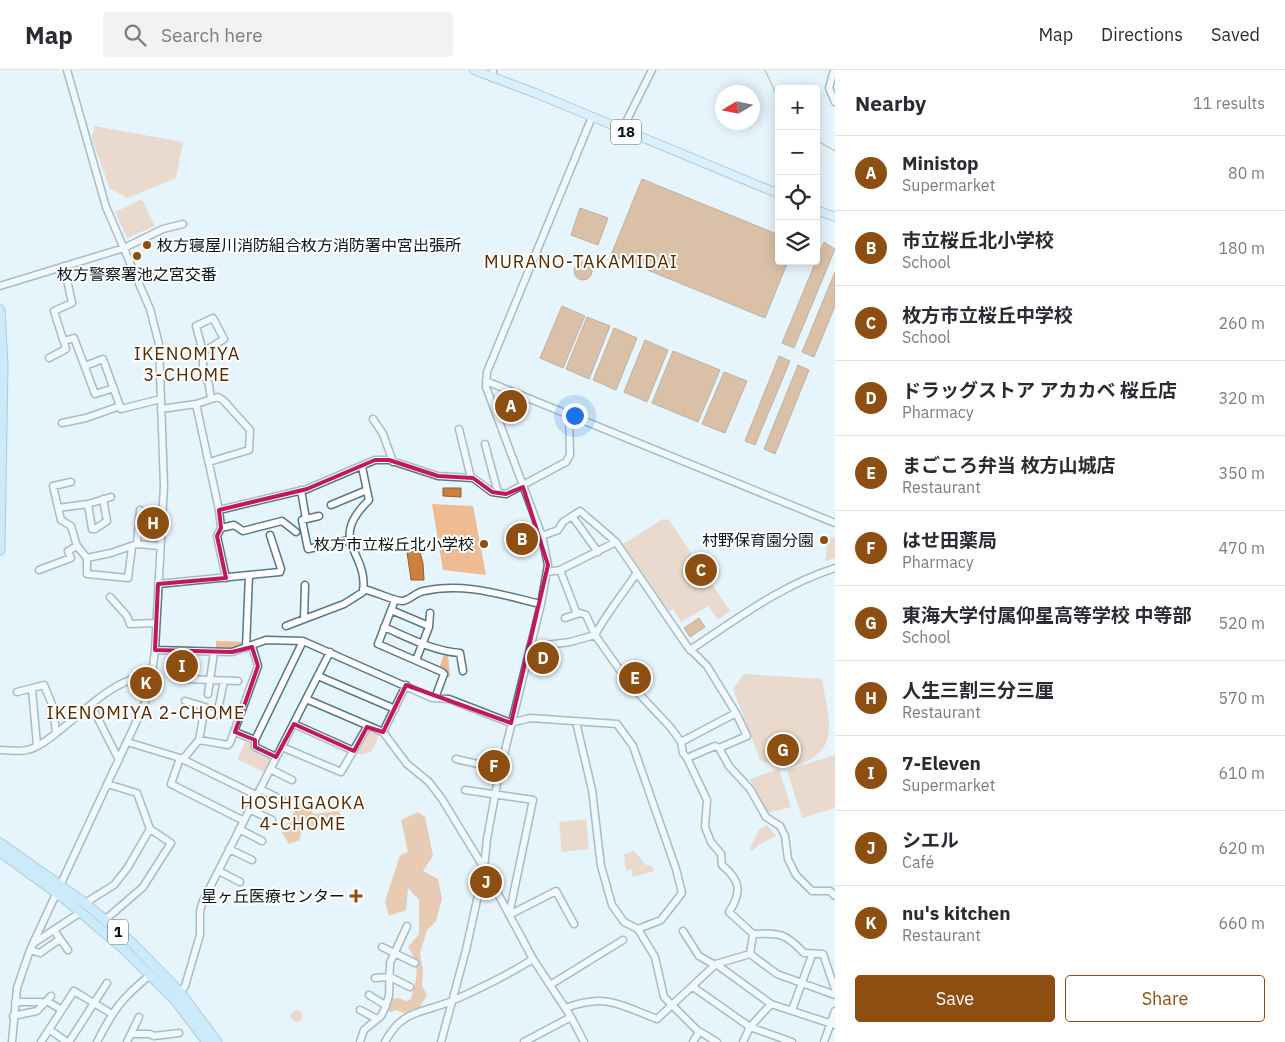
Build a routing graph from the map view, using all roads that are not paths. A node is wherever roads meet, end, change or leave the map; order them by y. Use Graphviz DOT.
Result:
graph roads {
  1 [pos="67,70"];
  2 [pos="474,70"];
  3 [pos="652,70"];
  4 [pos="834,70"];
  5 [pos="493,74"];
  6 [pos="835,102"];
  7 [pos="592,117"];
  8 [pos="622,130"];
  9 [pos="775,192"];
  10 [pos="820,211"];
  11 [pos="835,217"];
  12 [pos="183,224"];
  13 [pos="124,248"];
  14 [pos="64,266"];
  15 [pos="0,286"];
  16 [pos="0,310"];
  17 [pos="64,341"];
  18 [pos="203,352"];
  19 [pos="49,358"];
  20 [pos="85,366"];
  21 [pos="486,381"];
  22 [pos="114,388"];
  23 [pos="161,399"];
  24 [pos="211,399"];
  25 [pos="196,404"];
  26 [pos="120,406"];
  27 [pos="161,409"];
  28 [pos="569,414"];
  29 [pos="373,420"];
  30 [pos="62,423"];
  31 [pos="459,429"];
  32 [pos="485,444"];
  33 [pos="209,462"];
  34 [pos="393,462"];
  35 [pos="362,467"];
  36 [pos="470,478"];
  37 [pos="71,482"];
  38 [pos="523,487"];
  39 [pos="301,490"];
  40 [pos="368,490"];
  41 [pos="498,493"];
  42 [pos="110,497"];
  43 [pos="103,500"];
  44 [pos="88,504"];
  45 [pos="331,505"];
  46 [pos="58,508"];
  47 [pos="140,510"];
  48 [pos="218,510"];
  49 [pos="319,516"];
  50 [pos="572,516"];
  51 [pos="306,519"];
  52 [pos="835,523"];
  53 [pos="221,528"];
  54 [pos="296,532"];
  55 [pos="270,535"];
  56 [pos="542,536"];
  57 [pos="349,540"];
  58 [pos="616,542"];
  59 [pos="134,545"];
  60 [pos="77,546"];
  61 [pos="160,546"];
  62 [pos="0,550"];
  63 [pos="598,552"];
  64 [pos="87,558"];
  65 [pos="835,568"];
  66 [pos="39,570"];
  67 [pos="560,570"];
  68 [pos="547,572"];
  69 [pos="636,574"];
  70 [pos="249,575"];
  71 [pos="226,578"];
  72 [pos="158,584"];
  73 [pos="305,585"];
  74 [pos="363,589"];
  75 [pos="110,597"];
  76 [pos="395,600"];
  77 [pos="541,604"];
  78 [pos="391,610"];
  79 [pos="430,614"];
  80 [pos="577,614"];
  81 [pos="565,618"];
  82 [pos="304,619"];
  83 [pos="156,623"];
  84 [pos="286,626"];
  85 [pos="429,626"];
  86 [pos="384,627"];
  87 [pos="595,635"];
  88 [pos="303,641"];
  89 [pos="423,644"];
  90 [pos="249,647"];
  91 [pos="530,647"];
  92 [pos="155,650"];
  93 [pos="690,650"];
  94 [pos="214,652"];
  95 [pos="330,652"];
  96 [pos="416,660"];
  97 [pos="463,671"];
  98 [pos="152,674"];
  99 [pos="318,676"];
  100 [pos="186,679"];
  101 [pos="210,681"];
  102 [pos="224,681"];
  103 [pos="238,682"];
  104 [pos="406,685"];
  105 [pos="32,689"];
  106 [pos="17,692"];
  107 [pos="208,694"];
  108 [pos="435,698"];
  109 [pos="306,699"];
  110 [pos="185,701"];
  111 [pos="91,705"];
  112 [pos="394,709"];
  113 [pos="204,712"];
  114 [pos="736,713"];
  115 [pos="576,722"];
  116 [pos="511,723"];
  117 [pos="294,724"];
  118 [pos="367,727"];
  119 [pos="235,732"];
  120 [pos="383,732"];
  121 [pos="56,733"];
  122 [pos="199,740"];
  123 [pos="255,740"];
  124 [pos="127,742"];
  125 [pos="681,742"];
  126 [pos="37,745"];
  127 [pos="282,747"];
  128 [pos="719,748"];
  129 [pos="0,750"];
  130 [pos="354,751"];
  131 [pos="276,758"];
  132 [pos="687,758"];
  133 [pos="182,759"];
  134 [pos="456,759"];
  135 [pos="119,760"];
  136 [pos="270,769"];
  137 [pos="500,769"];
  138 [pos="292,780"];
  139 [pos="107,784"];
  140 [pos="465,790"];
  141 [pos="258,792"];
  142 [pos="495,794"];
  143 [pos="282,800"];
  144 [pos="249,809"];
  145 [pos="244,820"];
  146 [pos="272,820"];
  147 [pos="150,829"];
  148 [pos="239,829"];
  149 [pos="262,841"];
  150 [pos="0,843"];
  151 [pos="229,849"];
  152 [pos="0,852"];
  153 [pos="252,860"];
  154 [pos="484,868"];
  155 [pos="218,870"];
  156 [pos="240,882"];
  157 [pos="59,889"];
  158 [pos="835,896"];
  159 [pos="83,907"];
  160 [pos="509,915"];
  161 [pos="105,920"];
  162 [pos="574,924"];
  163 [pos="407,926"];
  164 [pos="638,929"];
  165 [pos="54,930"];
  166 [pos="683,931"];
  167 [pos="754,934"];
  168 [pos="60,939"];
  169 [pos="622,940"];
  170 [pos="31,947"];
  171 [pos="382,947"];
  172 [pos="68,950"];
  173 [pos="395,953"];
  174 [pos="750,954"];
  175 [pos="812,955"];
  176 [pos="533,959"];
  177 [pos="415,963"];
  178 [pos="715,964"];
  179 [pos="150,975"];
  180 [pos="390,977"];
  181 [pos="375,978"];
  182 [pos="107,982"];
  183 [pos="802,982"];
  184 [pos="550,984"];
  185 [pos="410,987"];
  186 [pos="693,987"];
  187 [pos="835,989"];
  188 [pos="180,992"];
  189 [pos="369,995"];
  190 [pos="835,995"];
  191 [pos="452,1001"];
  192 [pos="15,1002"];
  193 [pos="41,1002"];
  194 [pos="93,1003"];
  195 [pos="771,1004"];
  196 [pos="385,1005"];
  197 [pos="672,1007"];
  198 [pos="566,1008"];
  199 [pos="62,1010"];
  200 [pos="360,1010"];
  201 [pos="792,1010"];
  202 [pos="835,1011"];
  203 [pos="112,1014"];
  204 [pos="14,1016"];
  205 [pos="139,1017"];
  206 [pos="571,1017"];
  207 [pos="377,1019"];
  208 [pos="833,1024"];
  209 [pos="750,1027"];
  210 [pos="50,1030"];
  211 [pos="700,1032"];
  212 [pos="179,1033"];
  213 [pos="131,1034"];
  214 [pos="154,1039"];
  215 [pos="12,1042"];
  216 [pos="41,1042"];
  217 [pos="68,1042"];
  218 [pos="98,1042"];
  219 [pos="127,1042"];
  220 [pos="207,1042"];
  221 [pos="216,1042"];
  222 [pos="360,1042"];
  223 [pos="384,1042"];
  224 [pos="441,1042"];
  225 [pos="524,1042"];
  226 [pos="584,1042"];
  227 [pos="693,1042"];
  228 [pos="717,1042"];
  229 [pos="743,1042"];
  230 [pos="792,1042"];
  231 [pos="824,1042"];
  1 -- 13 [label="street"];
  2 -- 5 [label="main road, 18"];
  3 -- 8 [label="street"];
  4 -- 6 [label="street"];
  5 -- 7 [label="main road, 18"];
  7 -- 8 [label="main road, 18"];
  7 -- 21 [label="street"];
  8 -- 9 [label="main road, 18"];
  10 -- 11 [label="main road"];
  12 -- 13 [label="street"];
  13 -- 14 [label="street"];
  13 -- 23 [label="street"];
  14 -- 15 [label="street"];
  14 -- 17 [label="street"];
  16 -- 62 [label="highway"];
  17 -- 19 [label="street"];
  17 -- 20 [label="street"];
  18 -- 18 [label="street"];
  18 -- 24 [label="street"];
  20 -- 22 [label="street"];
  20 -- 22 [label="street"];
  21 -- 28 [label="street"];
  21 -- 38 [label="street"];
  22 -- 26 [label="street"];
  23 -- 26 [label="street"];
  23 -- 27 [label="street"];
  24 -- 25 [label="street"];
  24 -- 33 [label="street"];
  25 -- 27 [label="street"];
  25 -- 33 [label="street"];
  26 -- 30 [label="street"];
  27 -- 61 [label="street"];
  28 -- 38 [label="street"];
  28 -- 52 [label="street"];
  29 -- 34 [label="street"];
  31 -- 36 [label="street"];
  32 -- 41 [label="street"];
  33 -- 48 [label="street"];
  34 -- 35 [label="street"];
  34 -- 36 [label="street"];
  35 -- 39 [label="street"];
  35 -- 40 [label="street"];
  36 -- 41 [label="street"];
  37 -- 46 [label="street"];
  38 -- 41 [label="street"];
  38 -- 56 [label="street"];
  39 -- 48 [label="street"];
  39 -- 51 [label="street"];
  40 -- 45 [label="street"];
  40 -- 57 [label="street"];
  42 -- 43 [label="street"];
  43 -- 44 [label="street"];
  43 -- 44 [label="street"];
  44 -- 46 [label="street"];
  46 -- 60 [label="street"];
  47 -- 59 [label="street"];
  48 -- 53 [label="street"];
  49 -- 51 [label="street"];
  50 -- 56 [label="street"];
  50 -- 58 [label="street"];
  50 -- 63 [label="street"];
  51 -- 57 [label="street"];
  53 -- 54 [label="street"];
  53 -- 71 [label="street"];
  55 -- 70 [label="street"];
  56 -- 68 [label="street"];
  57 -- 74 [label="street"];
  58 -- 63 [label="street"];
  58 -- 69 [label="street"];
  59 -- 61 [label="street"];
  59 -- 64 [label="street"];
  59 -- 64 [label="street"];
  60 -- 64 [label="street"];
  60 -- 66 [label="street"];
  61 -- 72 [label="street"];
  63 -- 67 [label="street"];
  65 -- 93 [label="street"];
  67 -- 68 [label="street"];
  67 -- 80 [label="street"];
  68 -- 77 [label="street"];
  69 -- 87 [label="street"];
  69 -- 93 [label="street"];
  70 -- 71 [label="street"];
  70 -- 90 [label="street"];
  71 -- 72 [label="street"];
  72 -- 83 [label="street"];
  73 -- 82 [label="street"];
  74 -- 76 [label="street"];
  74 -- 82 [label="street"];
  75 -- 83 [label="street"];
  76 -- 77 [label="street"];
  76 -- 78 [label="street"];
  77 -- 91 [label="street"];
  78 -- 85 [label="street"];
  78 -- 86 [label="street"];
  79 -- 85 [label="street"];
  80 -- 81 [label="street"];
  80 -- 87 [label="street"];
  82 -- 84 [label="street"];
  83 -- 92 [label="street"];
  85 -- 89 [label="street"];
  86 -- 89 [label="street"];
  86 -- 96 [label="street"];
  87 -- 91 [label="street"];
  87 -- 125 [label="street"];
  88 -- 90 [label="street"];
  88 -- 95 [label="street"];
  88 -- 123 [label="street"];
  89 -- 96 [label="street"];
  89 -- 97 [label="street"];
  90 -- 94 [label="street"];
  90 -- 119 [label="street"];
  91 -- 116 [label="street"];
  92 -- 94 [label="street"];
  92 -- 98 [label="street"];
  93 -- 114 [label="street"];
  94 -- 101 [label="street"];
  95 -- 99 [label="street"];
  95 -- 104 [label="street"];
  96 -- 108 [label="street"];
  98 -- 111 [label="street"];
  98 -- 124 [label="street"];
  99 -- 109 [label="street"];
  99 -- 112 [label="street"];
  100 -- 101 [label="street"];
  101 -- 102 [label="street"];
  101 -- 107 [label="street"];
  102 -- 103 [label="street"];
  102 -- 113 [label="street"];
  104 -- 108 [label="street"];
  104 -- 112 [label="street"];
  105 -- 106 [label="street"];
  105 -- 121 [label="street"];
  105 -- 126 [label="street"];
  108 -- 116 [label="street"];
  109 -- 117 [label="street"];
  109 -- 118 [label="street"];
  110 -- 113 [label="street"];
  111 -- 121 [label="street"];
  111 -- 135 [label="street"];
  112 -- 120 [label="street"];
  113 -- 122 [label="street"];
  114 -- 125 [label="street"];
  114 -- 128 [label="street"];
  115 -- 116 [label="street"];
  115 -- 164 [label="street"];
  115 -- 164 [label="street"];
  116 -- 137 [label="street"];
  117 -- 127 [label="street"];
  117 -- 130 [label="street"];
  118 -- 120 [label="street"];
  118 -- 130 [label="street"];
  119 -- 122 [label="street"];
  119 -- 123 [label="street"];
  120 -- 154 [label="street"];
  121 -- 126 [label="street"];
  122 -- 133 [label="street"];
  123 -- 131 [label="street"];
  124 -- 133 [label="street"];
  124 -- 135 [label="street"];
  125 -- 132 [label="street"];
  126 -- 129 [label="street"];
  127 -- 130 [label="street"];
  127 -- 131 [label="street"];
  128 -- 132 [label="street"];
  128 -- 158 [label="street"];
  131 -- 136 [label="street"];
  132 -- 167 [label="street"];
  133 -- 141 [label="street"];
  133 -- 145 [label="street"];
  134 -- 137 [label="street"];
  135 -- 139 [label="street"];
  136 -- 138 [label="street"];
  136 -- 141 [label="street"];
  137 -- 142 [label="street"];
  139 -- 147 [label="street"];
  139 -- 157 [label="street"];
  140 -- 142 [label="street"];
  141 -- 143 [label="street"];
  141 -- 144 [label="street"];
  142 -- 154 [label="street"];
  142 -- 160 [label="street"];
  144 -- 145 [label="street"];
  144 -- 146 [label="street"];
  145 -- 148 [label="street"];
  147 -- 159 [label="street"];
  147 -- 161 [label="street"];
  148 -- 149 [label="street"];
  148 -- 151 [label="street"];
  150 -- 157 [label="highway, 1"];
  151 -- 153 [label="street"];
  151 -- 155 [label="street"];
  152 -- 157 [label="highway, 1"];
  154 -- 160 [label="street"];
  154 -- 191 [label="street"];
  155 -- 156 [label="street"];
  155 -- 188 [label="street"];
  157 -- 159 [label="highway, 1"];
  157 -- 170 [label="street"];
  159 -- 161 [label="highway, 1"];
  159 -- 165 [label="street"];
  159 -- 179 [label="highway, 1"];
  160 -- 162 [label="street"];
  160 -- 176 [label="street"];
  161 -- 188 [label="highway, 1"];
  163 -- 173 [label="street"];
  164 -- 197 [label="street"];
  165 -- 168 [label="street"];
  165 -- 170 [label="street"];
  166 -- 178 [label="street"];
  167 -- 174 [label="street"];
  167 -- 175 [label="street"];
  168 -- 170 [label="street"];
  168 -- 172 [label="street"];
  169 -- 184 [label="street"];
  170 -- 192 [label="street"];
  171 -- 173 [label="street"];
  173 -- 177 [label="street"];
  173 -- 180 [label="street"];
  174 -- 178 [label="street"];
  174 -- 183 [label="street"];
  175 -- 183 [label="street"];
  175 -- 187 [label="street"];
  176 -- 184 [label="street"];
  176 -- 191 [label="street"];
  178 -- 186 [label="street"];
  178 -- 195 [label="street"];
  179 -- 203 [label="street"];
  179 -- 220 [label="highway, 1"];
  180 -- 181 [label="street"];
  180 -- 185 [label="street"];
  180 -- 196 [label="street"];
  182 -- 194 [label="street"];
  183 -- 190 [label="street"];
  183 -- 201 [label="street"];
  184 -- 198 [label="street"];
  186 -- 197 [label="street"];
  186 -- 209 [label="street"];
  188 -- 221 [label="highway, 1"];
  189 -- 196 [label="street"];
  191 -- 223 [label="street"];
  191 -- 224 [label="street"];
  192 -- 193 [label="street"];
  192 -- 204 [label="street"];
  194 -- 199 [label="street"];
  194 -- 203 [label="street"];
  194 -- 217 [label="street"];
  195 -- 201 [label="street"];
  195 -- 209 [label="street"];
  196 -- 207 [label="street"];
  197 -- 198 [label="street"];
  197 -- 211 [label="street"];
  198 -- 206 [label="street"];
  199 -- 204 [label="street"];
  199 -- 210 [label="street"];
  200 -- 207 [label="street"];
  201 -- 208 [label="street"];
  202 -- 208 [label="street"];
  203 -- 218 [label="street"];
  204 -- 215 [label="street"];
  205 -- 213 [label="street"];
  206 -- 225 [label="street"];
  206 -- 226 [label="street"];
  207 -- 222 [label="street"];
  208 -- 231 [label="street"];
  209 -- 229 [label="street"];
  209 -- 230 [label="street"];
  210 -- 216 [label="street"];
  210 -- 217 [label="street"];
  211 -- 227 [label="street"];
  211 -- 228 [label="street"];
  212 -- 214 [label="street"];
  213 -- 214 [label="street"];
  213 -- 219 [label="street"];
}
